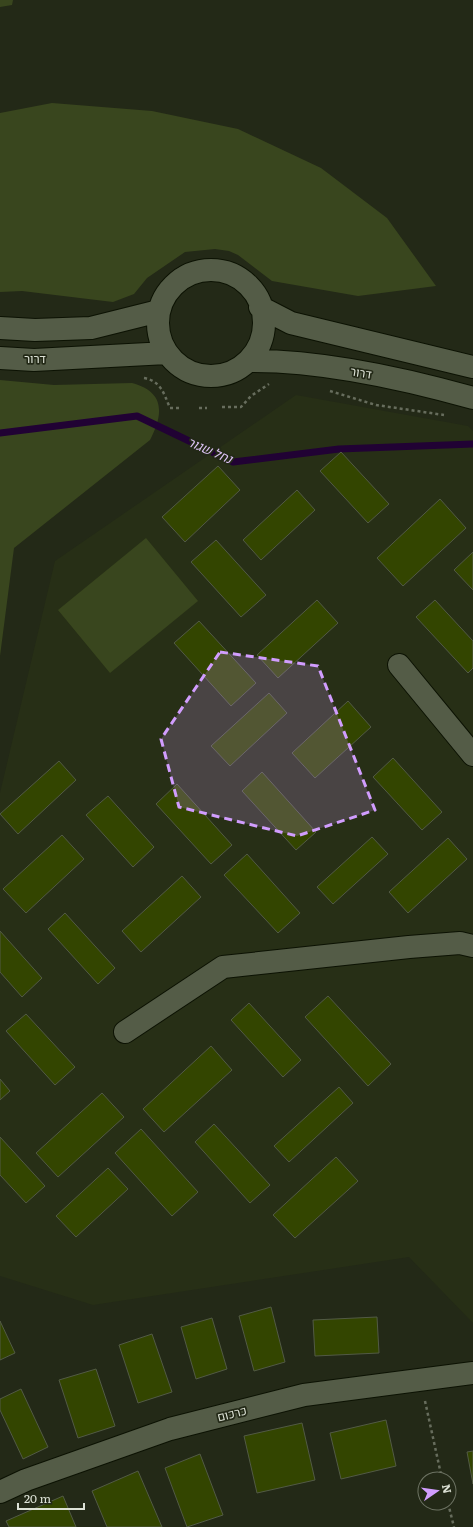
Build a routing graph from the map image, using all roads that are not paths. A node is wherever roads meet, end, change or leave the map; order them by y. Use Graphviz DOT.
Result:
graph roads {
  1 [pos="260,307"];
  2 [pos="159,311"];
  3 [pos="0,328"];
  4 [pos="167,353"];
  5 [pos="0,358"];
  6 [pos="248,361"];
  7 [pos="473,367"];
  8 [pos="473,398"];
  9 [pos="399,665"];
  10 [pos="473,755"];
  11 [pos="473,946"];
  12 [pos="125,1032"];
  13 [pos="473,1373"];
  14 [pos="0,1492"];
  1 -- 2 [label="street"];
  1 -- 6 [label="street"];
  1 -- 7 [label="street"];
  2 -- 3 [label="street"];
  2 -- 4 [label="street"];
  4 -- 5 [label="street, דרור"];
  4 -- 6 [label="street"];
  6 -- 8 [label="street, דרור"];
  9 -- 10 [label="street"];
  11 -- 12 [label="street"];
  13 -- 14 [label="street, כרכום"];
}
